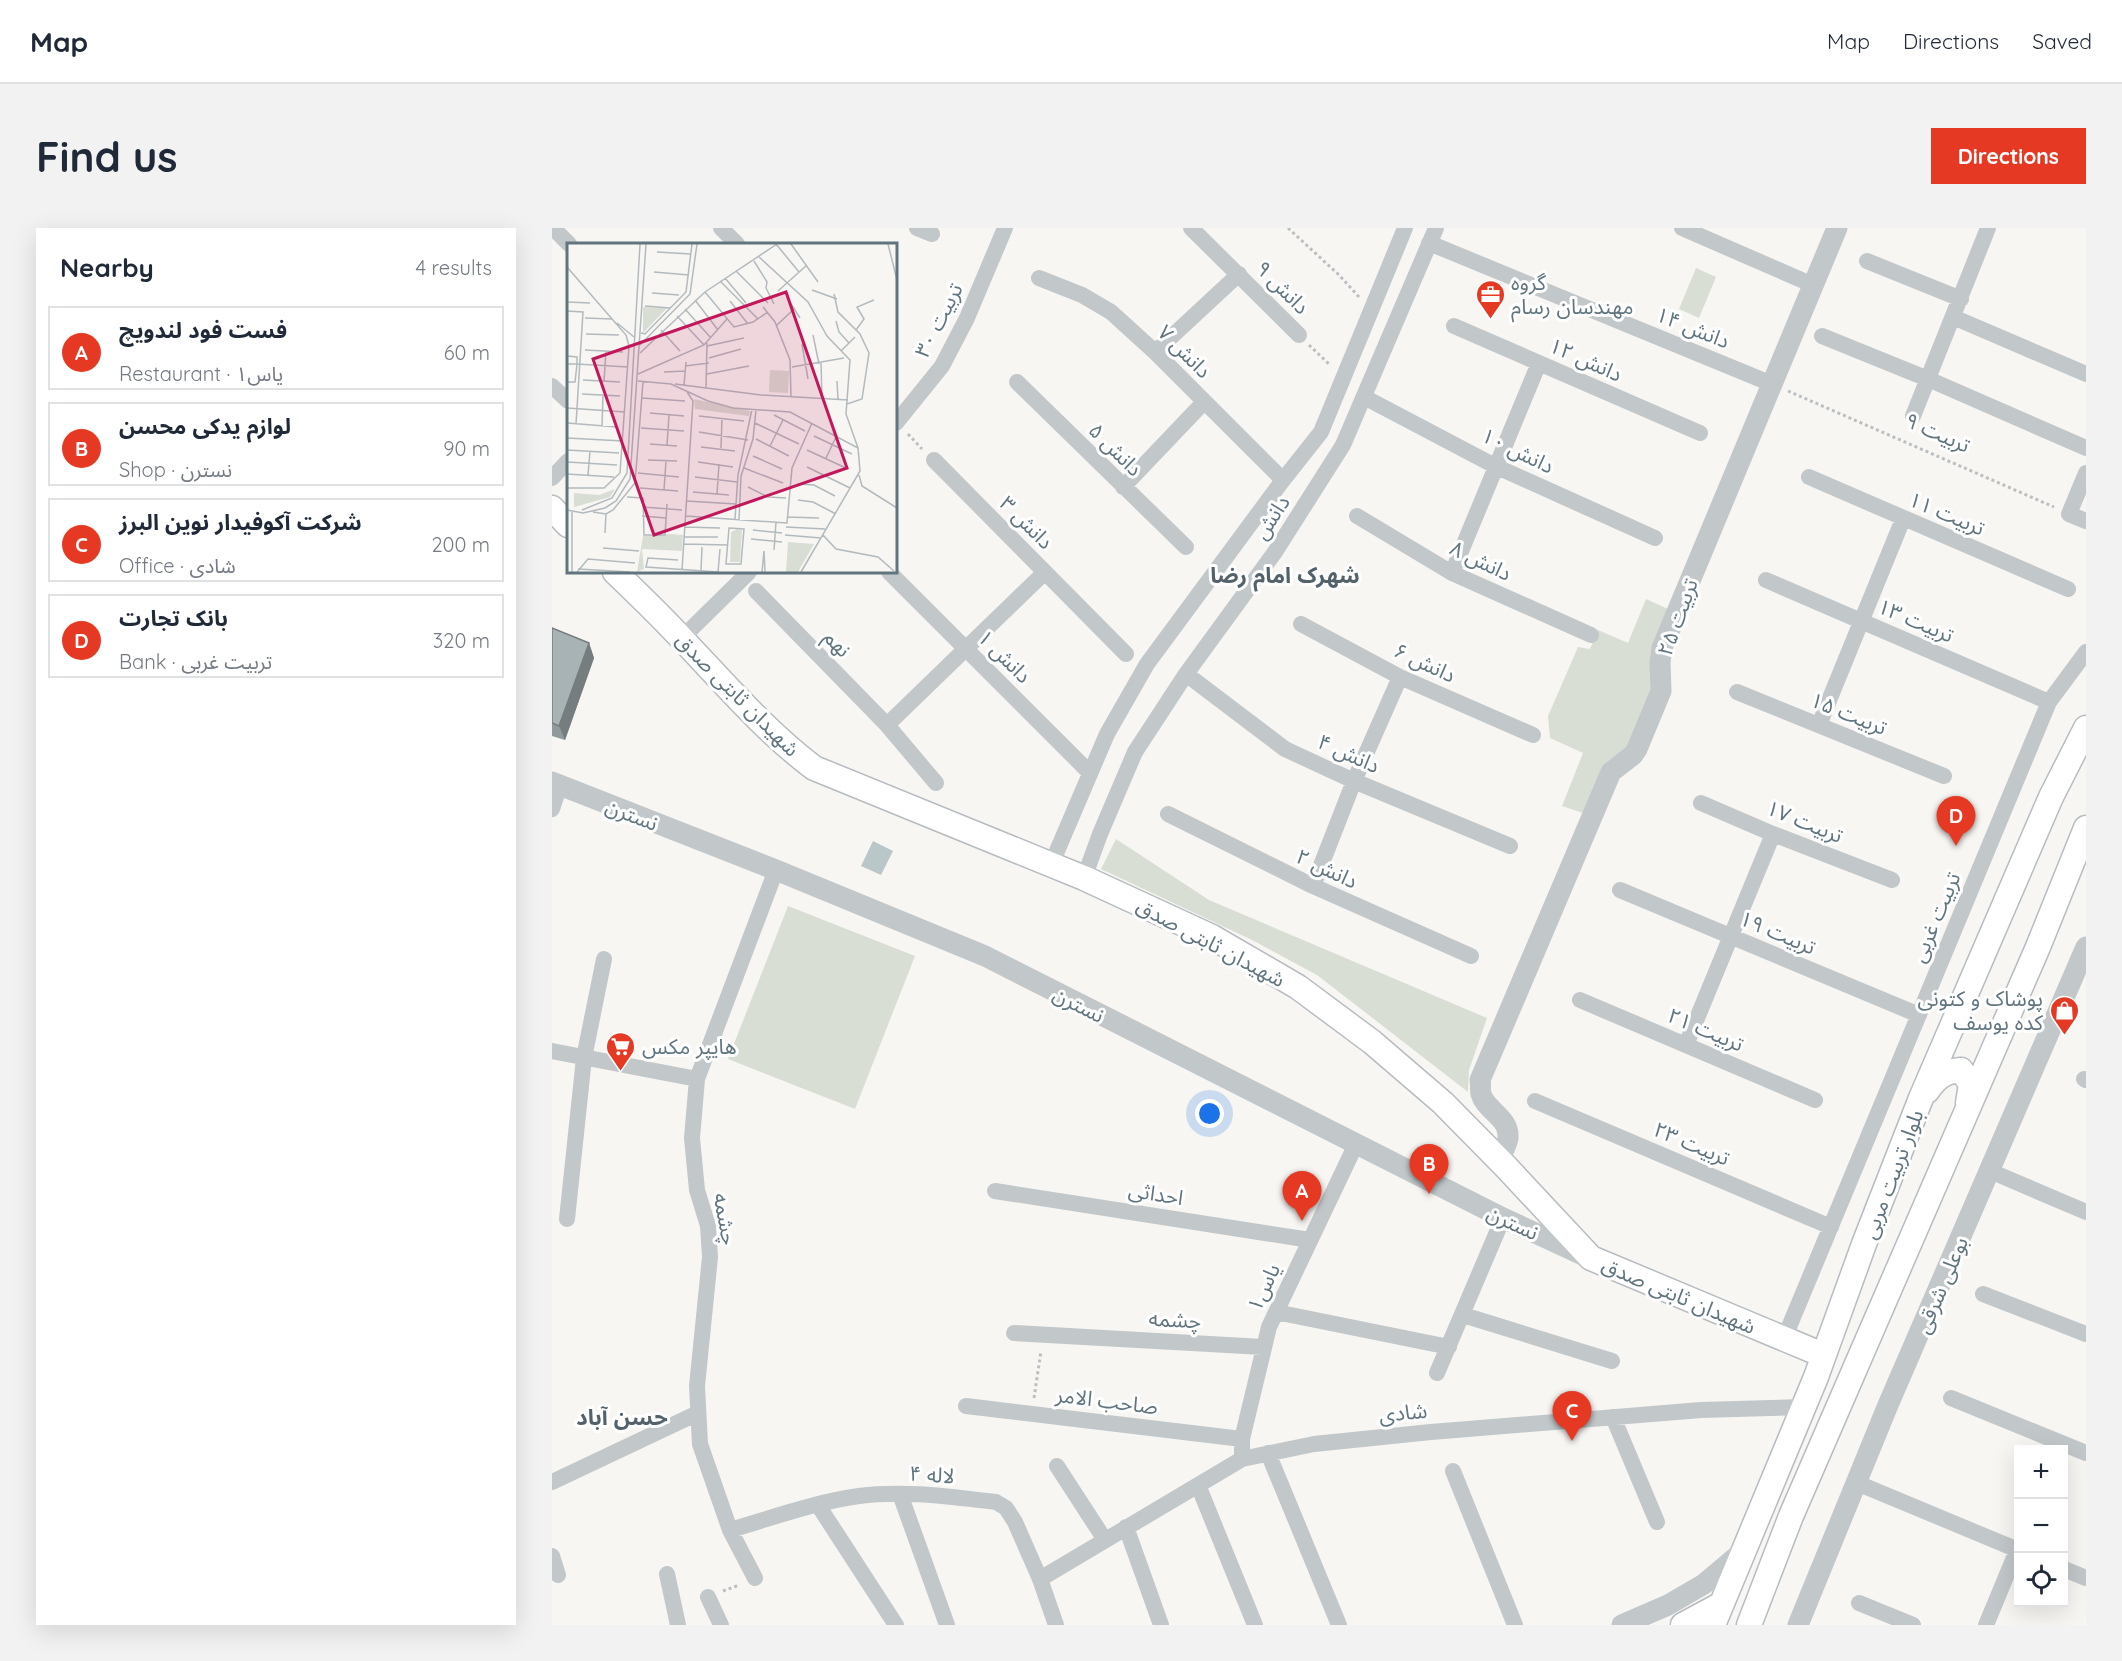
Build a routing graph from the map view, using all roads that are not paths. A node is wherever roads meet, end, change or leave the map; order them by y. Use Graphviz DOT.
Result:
graph roads {
  1 [pos="553,228"];
  2 [pos="721,228"];
  3 [pos="1005,228"];
  4 [pos="1191,228"];
  5 [pos="1405,228"];
  6 [pos="1682,228"];
  7 [pos="1837,228"];
  8 [pos="1988,228"];
  9 [pos="1432,235"];
  10 [pos="568,243"];
  11 [pos="736,243"];
  12 [pos="1868,261"];
  13 [pos="1239,274"];
  14 [pos="1039,278"];
  15 [pos="1813,285"];
  16 [pos="1961,299"];
  17 [pos="1953,317"];
  18 [pos="1454,326"];
  19 [pos="1299,335"];
  20 [pos="1822,336"];
  21 [pos="1155,352"];
  22 [pos="1539,363"];
  23 [pos="2086,374"];
  24 [pos="1928,379"];
  25 [pos="1017,382"];
  26 [pos="1772,384"];
  27 [pos="552,386"];
  28 [pos="1364,397"];
  29 [pos="567,400"];
  30 [pos="1204,402"];
  31 [pos="1913,416"];
  32 [pos="897,422"];
  33 [pos="1321,432"];
  34 [pos="1700,433"];
  35 [pos="1343,445"];
  36 [pos="2086,448"];
  37 [pos="934,460"];
  38 [pos="567,462"];
  39 [pos="1495,466"];
  40 [pos="2086,473"];
  41 [pos="1809,477"];
  42 [pos="552,478"];
  43 [pos="1283,480"];
  44 [pos="1123,487"];
  45 [pos="552,508"];
  46 [pos="1357,516"];
  47 [pos="1903,519"];
  48 [pos="2086,521"];
  49 [pos="567,524"];
  50 [pos="1655,538"];
  51 [pos="1186,547"];
  52 [pos="1045,572"];
  53 [pos="616,573"];
  54 [pos="748,573"];
  55 [pos="890,573"];
  56 [pos="1452,573"];
  57 [pos="1766,580"];
  58 [pos="2068,589"];
  59 [pos="756,591"];
  60 [pos="1861,621"];
  61 [pos="1301,624"];
  62 [pos="1591,635"];
  63 [pos="682,638"];
  64 [pos="966,649"];
  65 [pos="2086,652"];
  66 [pos="1126,654"];
  67 [pos="1186,674"];
  68 [pos="1400,677"];
  69 [pos="1737,692"];
  70 [pos="2049,702"];
  71 [pos="1819,725"];
  72 [pos="887,726"];
  73 [pos="2086,728"];
  74 [pos="1533,735"];
  75 [pos="1090,773"];
  76 [pos="1944,776"];
  77 [pos="1354,782"];
  78 [pos="936,783"];
  79 [pos="556,784"];
  80 [pos="1701,802"];
  81 [pos="552,809"];
  82 [pos="1168,814"];
  83 [pos="2086,828"];
  84 [pos="1773,834"];
  85 [pos="1510,846"];
  86 [pos="1051,865"];
  87 [pos="776,870"];
  88 [pos="1084,878"];
  89 [pos="1892,880"];
  90 [pos="1312,886"];
  91 [pos="1620,890"];
  92 [pos="1731,936"];
  93 [pos="2086,947"];
  94 [pos="1471,956"];
  95 [pos="604,959"];
  96 [pos="2081,970"];
  97 [pos="1580,1000"];
  98 [pos="1919,1015"];
  99 [pos="1686,1045"];
  100 [pos="552,1051"];
  101 [pos="584,1058"];
  102 [pos="697,1080"];
  103 [pos="1921,1098"];
  104 [pos="1815,1100"];
  105 [pos="1535,1101"];
  106 [pos="1965,1117"];
  107 [pos="1356,1144"];
  108 [pos="1499,1160"];
  109 [pos="1990,1171"];
  110 [pos="995,1191"];
  111 [pos="2086,1212"];
  112 [pos="1503,1218"];
  113 [pos="567,1219"];
  114 [pos="1831,1227"];
  115 [pos="1310,1240"];
  116 [pos="1591,1258"];
  117 [pos="1983,1294"];
  118 [pos="1276,1312"];
  119 [pos="1463,1315"];
  120 [pos="1014,1332"];
  121 [pos="2086,1334"];
  122 [pos="1784,1339"];
  123 [pos="1263,1347"];
  124 [pos="1449,1347"];
  125 [pos="1823,1355"];
  126 [pos="1612,1361"];
  127 [pos="1437,1373"];
  128 [pos="1951,1398"];
  129 [pos="966,1406"];
  130 [pos="1804,1407"];
  131 [pos="698,1413"];
  132 [pos="1613,1417"];
  133 [pos="1242,1439"];
  134 [pos="2059,1445"];
  135 [pos="2068,1448"];
  136 [pos="1268,1453"];
  137 [pos="2086,1453"];
  138 [pos="1242,1459"];
  139 [pos="1057,1466"];
  140 [pos="1453,1471"];
  141 [pos="552,1482"];
  142 [pos="1857,1483"];
  143 [pos="1198,1485"];
  144 [pos="900,1494"];
  145 [pos="818,1505"];
  146 [pos="1657,1522"];
  147 [pos="1126,1527"];
  148 [pos="730,1530"];
  149 [pos="1105,1540"];
  150 [pos="2014,1547"];
  151 [pos="1742,1552"];
  152 [pos="2016,1553"];
  153 [pos="552,1556"];
  154 [pos="2068,1571"];
  155 [pos="666,1574"];
  156 [pos="558,1575"];
  157 [pos="755,1578"];
  158 [pos="2086,1578"];
  159 [pos="1040,1579"];
  160 [pos="708,1597"];
  161 [pos="1859,1603"];
  162 [pos="1716,1615"];
  163 [pos="678,1625"];
  164 [pos="721,1625"];
  165 [pos="896,1625"];
  166 [pos="947,1625"];
  167 [pos="1056,1625"];
  168 [pos="1161,1625"];
  169 [pos="1255,1625"];
  170 [pos="1339,1625"];
  171 [pos="1515,1625"];
  172 [pos="1622,1625"];
  173 [pos="1683,1625"];
  174 [pos="1749,1625"];
  175 [pos="1798,1625"];
  176 [pos="1913,1625"];
  177 [pos="1986,1625"];
  1 -- 10 [label="street"];
  2 -- 11 [label="street"];
  3 -- 32 [label="street, تربیت ۳۰"];
  4 -- 13 [label="street, دانش ۹"];
  5 -- 33 [label="street, دانش"];
  6 -- 15 [label="street"];
  7 -- 15 [label="street, تربیت ۲۵"];
  8 -- 16 [label="street"];
  9 -- 26 [label="street, دانش ۱۴"];
  9 -- 28 [label="street, دانش"];
  12 -- 16 [label="street"];
  13 -- 19 [label="street, دانش ۹"];
  13 -- 21 [label="street"];
  14 -- 21 [label="street, دانش ۷"];
  15 -- 26 [label="street, تربیت ۲۵"];
  16 -- 17 [label="street"];
  17 -- 23 [label="street"];
  17 -- 24 [label="street"];
  18 -- 22 [label="street, دانش ۱۲"];
  20 -- 24 [label="street"];
  21 -- 30 [label="street, دانش ۷"];
  22 -- 34 [label="street, دانش ۱۲"];
  22 -- 39 [label="street"];
  24 -- 31 [label="street"];
  24 -- 36 [label="street"];
  25 -- 44 [label="street, دانش ۵"];
  26 -- 108 [label="street, تربیت ۲۵"];
  27 -- 29 [label="street"];
  28 -- 35 [label="street, دانش"];
  28 -- 39 [label="street, دانش ۱۰"];
  30 -- 43 [label="street, دانش ۷"];
  30 -- 44 [label="street"];
  33 -- 35 [label="street"];
  33 -- 43 [label="street, دانش"];
  35 -- 67 [label="street, دانش"];
  37 -- 52 [label="street, دانش ۳"];
  38 -- 42 [label="street"];
  39 -- 50 [label="street, دانش ۱۰"];
  39 -- 56 [label="street"];
  40 -- 48 [label="street"];
  41 -- 47 [label="street, تربیت ۱۱"];
  43 -- 75 [label="street, دانش"];
  44 -- 51 [label="street, دانش ۵"];
  45 -- 49 [label="main road"];
  46 -- 56 [label="street, دانش ۸"];
  47 -- 58 [label="street, تربیت ۱۱"];
  47 -- 60 [label="street"];
  52 -- 64 [label="street"];
  52 -- 66 [label="street, دانش ۳"];
  53 -- 63 [label="main road, شهیدان ثابتی صدق"];
  54 -- 63 [label="street"];
  55 -- 64 [label="street, دانش ۱"];
  56 -- 62 [label="street, دانش ۸"];
  57 -- 60 [label="street, تربیت ۱۳"];
  59 -- 72 [label="street, نهم"];
  60 -- 70 [label="street, تربیت ۱۳"];
  60 -- 71 [label="street"];
  61 -- 68 [label="street, دانش ۶"];
  63 -- 86 [label="main road, شهیدان ثابتی صدق"];
  64 -- 72 [label="street"];
  64 -- 75 [label="street, دانش ۱"];
  65 -- 70 [label="street, تربیت غربی"];
  67 -- 77 [label="street, دانش ۴"];
  67 -- 88 [label="street, دانش"];
  68 -- 74 [label="street, دانش ۶"];
  68 -- 77 [label="street"];
  69 -- 71 [label="street, تربیت ۱۵"];
  70 -- 98 [label="street, تربیت غربی"];
  71 -- 76 [label="street, تربیت ۱۵"];
  72 -- 78 [label="street, نهم"];
  73 -- 103 [label="main road, بلوار تربیت مربی"];
  75 -- 86 [label="street, دانش"];
  77 -- 85 [label="street, دانش ۴"];
  77 -- 90 [label="street"];
  79 -- 81 [label="street"];
  79 -- 87 [label="street, نسترن"];
  80 -- 84 [label="street, تربیت ۱۷"];
  82 -- 90 [label="street, دانش ۲"];
  83 -- 106 [label="main road, بلوار تربیت مربی"];
  84 -- 89 [label="street, تربیت ۱۷"];
  84 -- 92 [label="street"];
  86 -- 88 [label="main road, شهیدان ثابتی صدق"];
  87 -- 102 [label="street, چشمه"];
  87 -- 107 [label="street, نسترن"];
  88 -- 108 [label="main road, شهیدان ثابتی صدق"];
  90 -- 94 [label="street, دانش ۲"];
  91 -- 92 [label="street, تربیت ۱۹"];
  92 -- 98 [label="street, تربیت ۱۹"];
  92 -- 99 [label="street"];
  93 -- 96 [label="street, بوعلی شرقی"];
  95 -- 101 [label="street"];
  96 -- 109 [label="street, بوعلی شرقی"];
  97 -- 99 [label="street, تربیت ۲۱"];
  98 -- 114 [label="street, تربیت غربی"];
  99 -- 104 [label="street, تربیت ۲۱"];
  100 -- 101 [label="street"];
  101 -- 102 [label="street"];
  101 -- 113 [label="street"];
  102 -- 131 [label="street, چشمه"];
  103 -- 106 [label="main road"];
  103 -- 125 [label="main road, بلوار تربیت مربی"];
  105 -- 114 [label="street, تربیت ۲۳"];
  106 -- 174 [label="main road, بلوار تربیت مربی"];
  107 -- 112 [label="street, نسترن"];
  107 -- 115 [label="street, یاس۱"];
  108 -- 116 [label="main road, شهیدان ثابتی صدق"];
  109 -- 111 [label="street"];
  109 -- 142 [label="street, بوعلی شرقی"];
  110 -- 115 [label="street, احداثی"];
  112 -- 116 [label="street, نسترن"];
  112 -- 119 [label="street"];
  114 -- 122 [label="street, تربیت غربی"];
  115 -- 118 [label="street, یاس۱"];
  116 -- 122 [label="main road, شهیدان ثابتی صدق"];
  117 -- 121 [label="street"];
  118 -- 123 [label="street, یاس۱"];
  118 -- 124 [label="street"];
  119 -- 124 [label="street"];
  119 -- 126 [label="street"];
  120 -- 123 [label="street, چشمه"];
  122 -- 125 [label="main road, شهیدان ثابتی صدق"];
  123 -- 133 [label="street, یاس۱"];
  124 -- 127 [label="street"];
  125 -- 130 [label="main road, بلوار تربیت مربی"];
  128 -- 134 [label="street"];
  129 -- 133 [label="street, صاحب الامر"];
  130 -- 132 [label="street, شادی"];
  130 -- 151 [label="main road, بلوار تربیت مربی"];
  131 -- 141 [label="street"];
  131 -- 148 [label="street, چشمه"];
  132 -- 136 [label="street, شادی"];
  132 -- 146 [label="street"];
  133 -- 138 [label="street, یاس۱"];
  135 -- 137 [label="street"];
  136 -- 138 [label="street, شادی"];
  136 -- 170 [label="street"];
  138 -- 143 [label="street, شادی"];
  139 -- 149 [label="street"];
  140 -- 171 [label="street"];
  142 -- 150 [label="street"];
  142 -- 175 [label="street, بوعلی شرقی"];
  143 -- 147 [label="street, شادی"];
  143 -- 169 [label="street"];
  144 -- 145 [label="street, لاله ۴"];
  144 -- 159 [label="street, لاله ۴"];
  144 -- 166 [label="street"];
  145 -- 148 [label="street, لاله ۴"];
  145 -- 165 [label="street"];
  147 -- 149 [label="street, شادی"];
  147 -- 168 [label="street"];
  148 -- 157 [label="street, چشمه"];
  149 -- 159 [label="street, شادی"];
  151 -- 162 [label="main road, بلوار تربیت مربی"];
  151 -- 172 [label="street"];
  152 -- 177 [label="street"];
  153 -- 156 [label="street"];
  154 -- 158 [label="street"];
  155 -- 163 [label="street"];
  159 -- 167 [label="street, لاله ۴"];
  160 -- 164 [label="street"];
  161 -- 176 [label="street"];
  162 -- 173 [label="main road"];
}
